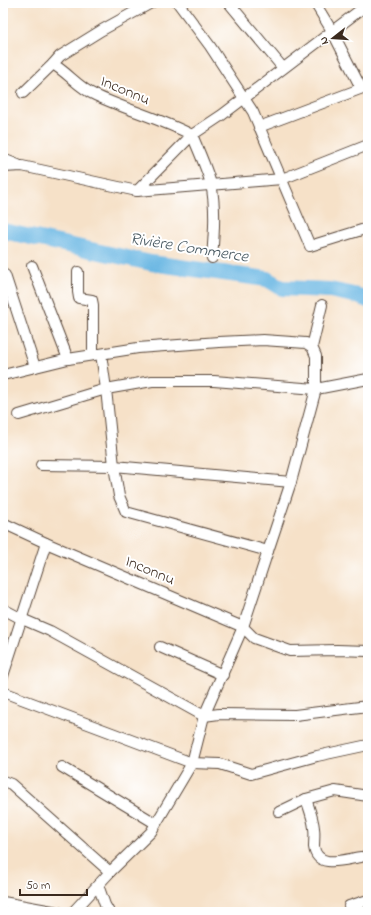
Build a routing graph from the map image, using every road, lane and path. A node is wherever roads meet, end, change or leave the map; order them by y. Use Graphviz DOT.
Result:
graph roads {
  1 [pos="151,3"];
  2 [pos="178,3"];
  3 [pos="229,3"];
  4 [pos="315,3"];
  5 [pos="368,4"];
  6 [pos="332,31"];
  7 [pos="53,64"];
  8 [pos="283,68"];
  9 [pos="365,87"];
  10 [pos="23,92"];
  11 [pos="244,98"];
  12 [pos="259,127"];
  13 [pos="192,135"];
  14 [pos="368,145"];
  15 [pos="3,159"];
  16 [pos="22,166"];
  17 [pos="3,167"];
  18 [pos="282,179"];
  19 [pos="211,185"];
  20 [pos="137,191"];
  21 [pos="368,228"];
  22 [pos="212,258"];
  23 [pos="32,266"];
  24 [pos="78,272"];
  25 [pos="5,275"];
  26 [pos="322,305"];
  27 [pos="312,347"];
  28 [pos="97,355"];
  29 [pos="68,359"];
  30 [pos="35,367"];
  31 [pos="3,375"];
  32 [pos="368,379"];
  33 [pos="106,389"];
  34 [pos="312,389"];
  35 [pos="19,415"];
  36 [pos="41,465"];
  37 [pos="114,466"];
  38 [pos="291,482"];
  39 [pos="3,524"];
  40 [pos="46,543"];
  41 [pos="268,551"];
  42 [pos="3,609"];
  43 [pos="22,619"];
  44 [pos="243,626"];
  45 [pos="160,647"];
  46 [pos="368,651"];
  47 [pos="223,675"];
  48 [pos="3,676"];
  49 [pos="3,692"];
  50 [pos="368,706"];
  51 [pos="204,716"];
  52 [pos="368,745"];
  53 [pos="192,762"];
  54 [pos="62,767"];
  55 [pos="3,781"];
  56 [pos="368,796"];
  57 [pos="306,798"];
  58 [pos="279,812"];
  59 [pos="155,823"];
  60 [pos="361,857"];
  61 [pos="110,872"];
  62 [pos="98,886"];
  63 [pos="368,900"];
  64 [pos="3,902"];
  65 [pos="349,906"];
  66 [pos="58,912"];
  67 [pos="73,912"];
  68 [pos="109,912"];
  1 -- 7 [label="street"];
  2 -- 11 [label="street"];
  3 -- 8 [label="street"];
  4 -- 6 [label="street"];
  5 -- 6 [label="street"];
  6 -- 8 [label="street"];
  6 -- 9 [label="street"];
  7 -- 10 [label="street"];
  7 -- 13 [label="street, Inconnu"];
  8 -- 11 [label="street"];
  9 -- 12 [label="street"];
  11 -- 12 [label="street"];
  11 -- 13 [label="street"];
  12 -- 18 [label="street"];
  13 -- 19 [label="street"];
  13 -- 20 [label="street"];
  14 -- 18 [label="street"];
  15 -- 16 [label="street"];
  16 -- 17 [label="street"];
  16 -- 20 [label="street"];
  18 -- 19 [label="street"];
  18 -- 21 [label="street"];
  19 -- 20 [label="street"];
  19 -- 22 [label="street"];
  23 -- 29 [label="street"];
  24 -- 28 [label="street"];
  25 -- 30 [label="street"];
  26 -- 27 [label="street"];
  27 -- 28 [label="street"];
  27 -- 34 [label="street"];
  28 -- 29 [label="street"];
  28 -- 33 [label="street"];
  29 -- 30 [label="street"];
  30 -- 31 [label="street"];
  32 -- 34 [label="street"];
  33 -- 34 [label="street"];
  33 -- 35 [label="street"];
  33 -- 37 [label="street"];
  34 -- 38 [label="street"];
  36 -- 37 [label="street"];
  37 -- 38 [label="street"];
  37 -- 41 [label="street"];
  38 -- 41 [label="street"];
  39 -- 40 [label="street, Inconnu"];
  40 -- 43 [label="street"];
  40 -- 44 [label="street, Inconnu"];
  41 -- 44 [label="street"];
  42 -- 43 [label="street"];
  43 -- 48 [label="street"];
  43 -- 51 [label="street"];
  44 -- 46 [label="street, Inconnu"];
  44 -- 47 [label="street"];
  45 -- 47 [label="street"];
  47 -- 51 [label="street"];
  49 -- 53 [label="street"];
  50 -- 51 [label="street"];
  51 -- 53 [label="street"];
  52 -- 53 [label="street"];
  53 -- 59 [label="street"];
  54 -- 59 [label="street"];
  55 -- 61 [label="street"];
  56 -- 57 [label="street"];
  57 -- 58 [label="street"];
  57 -- 60 [label="street"];
  59 -- 61 [label="street"];
  61 -- 62 [label="street"];
  62 -- 67 [label="street"];
  62 -- 68 [label="street"];
  63 -- 65 [label="street"];
  64 -- 66 [label="street"];
}
